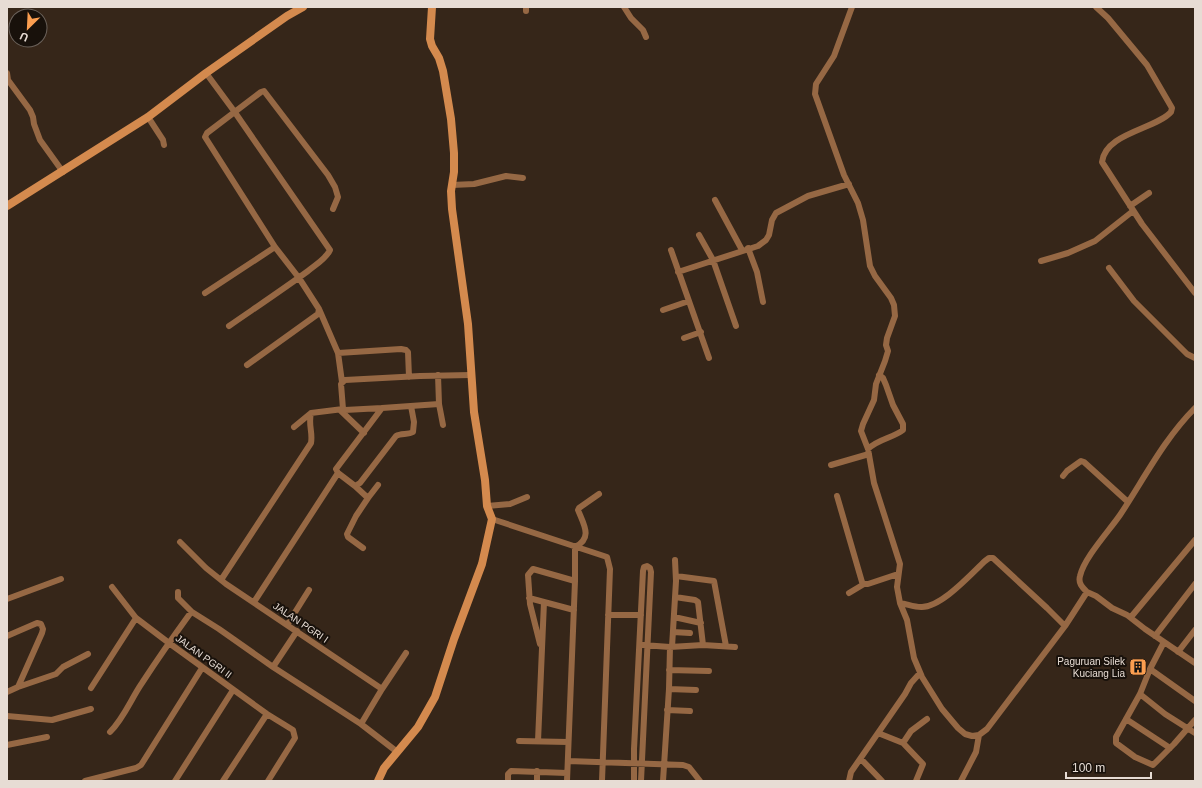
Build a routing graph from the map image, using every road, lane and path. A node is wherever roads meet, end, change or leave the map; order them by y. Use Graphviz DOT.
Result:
graph roads {
  1 [pos="303,7"];
  2 [pos="432,7"];
  3 [pos="624,7"];
  4 [pos="852,7"];
  5 [pos="1096,7"];
  6 [pos="646,37"];
  7 [pos="7,73"];
  8 [pos="206,73"];
  9 [pos="234,111"];
  10 [pos="148,117"];
  11 [pos="164,145"];
  12 [pos="63,172"];
  13 [pos="523,178"];
  14 [pos="849,184"];
  15 [pos="452,185"];
  16 [pos="1149,193"];
  17 [pos="715,200"];
  18 [pos="7,206"];
  19 [pos="333,209"];
  20 [pos="1132,209"];
  21 [pos="699,236"];
  22 [pos="275,247"];
  23 [pos="748,248"];
  24 [pos="671,250"];
  25 [pos="742,250"];
  26 [pos="713,260"];
  27 [pos="1041,261"];
  28 [pos="1109,268"];
  29 [pos="678,272"];
  30 [pos="299,278"];
  31 [pos="205,293"];
  32 [pos="1195,293"];
  33 [pos="689,301"];
  34 [pos="763,302"];
  35 [pos="319,309"];
  36 [pos="663,310"];
  37 [pos="229,326"];
  38 [pos="736,326"];
  39 [pos="701,332"];
  40 [pos="684,338"];
  41 [pos="338,353"];
  42 [pos="709,358"];
  43 [pos="1195,358"];
  44 [pos="247,365"];
  45 [pos="438,375"];
  46 [pos="471,375"];
  47 [pos="880,375"];
  48 [pos="409,377"];
  49 [pos="342,382"];
  50 [pos="439,404"];
  51 [pos="410,406"];
  52 [pos="382,408"];
  53 [pos="1195,408"];
  54 [pos="342,409"];
  55 [pos="311,413"];
  56 [pos="442,425"];
  57 [pos="294,427"];
  58 [pos="364,433"];
  59 [pos="868,451"];
  60 [pos="831,465"];
  61 [pos="338,473"];
  62 [pos="1063,476"];
  63 [pos="378,485"];
  64 [pos="355,486"];
  65 [pos="599,494"];
  66 [pos="837,496"];
  67 [pos="527,497"];
  68 [pos="368,498"];
  69 [pos="1128,502"];
  70 [pos="487,506"];
  71 [pos="492,519"];
  72 [pos="1195,540"];
  73 [pos="180,542"];
  74 [pos="575,547"];
  75 [pos="363,548"];
  76 [pos="675,560"];
  77 [pos="898,574"];
  78 [pos="676,576"];
  79 [pos="61,579"];
  80 [pos="221,580"];
  81 [pos="575,581"];
  82 [pos="864,584"];
  83 [pos="1195,584"];
  84 [pos="112,587"];
  85 [pos="309,590"];
  86 [pos="178,592"];
  87 [pos="1087,592"];
  88 [pos="849,593"];
  89 [pos="675,597"];
  90 [pos="529,598"];
  91 [pos="7,599"];
  92 [pos="254,602"];
  93 [pos="544,602"];
  94 [pos="900,603"];
  95 [pos="574,610"];
  96 [pos="192,612"];
  97 [pos="608,615"];
  98 [pos="640,615"];
  99 [pos="674,617"];
  100 [pos="1131,617"];
  101 [pos="136,618"];
  102 [pos="700,623"];
  103 [pos="287,625"];
  104 [pos="1065,626"];
  105 [pos="1195,630"];
  106 [pos="297,631"];
  107 [pos="673,632"];
  108 [pos="690,633"];
  109 [pos="7,636"];
  110 [pos="1155,636"];
  111 [pos="1164,642"];
  112 [pos="169,643"];
  113 [pos="640,645"];
  114 [pos="703,645"];
  115 [pos="647,646"];
  116 [pos="726,646"];
  117 [pos="671,647"];
  118 [pos="735,647"];
  119 [pos="542,651"];
  120 [pos="1178,652"];
  121 [pos="406,653"];
  122 [pos="88,654"];
  123 [pos="1195,663"];
  124 [pos="273,667"];
  125 [pos="202,668"];
  126 [pos="1150,669"];
  127 [pos="669,670"];
  128 [pos="709,671"];
  129 [pos="920,673"];
  130 [pos="18,688"];
  131 [pos="91,688"];
  132 [pos="669,689"];
  133 [pos="233,690"];
  134 [pos="382,690"];
  135 [pos="696,690"];
  136 [pos="7,692"];
  137 [pos="1140,694"];
  138 [pos="1195,701"];
  139 [pos="91,709"];
  140 [pos="667,710"];
  141 [pos="690,711"];
  142 [pos="267,714"];
  143 [pos="7,716"];
  144 [pos="927,718"];
  145 [pos="1126,718"];
  146 [pos="1195,720"];
  147 [pos="361,724"];
  148 [pos="1188,728"];
  149 [pos="110,732"];
  150 [pos="878,733"];
  151 [pos="1195,733"];
  152 [pos="979,735"];
  153 [pos="47,737"];
  154 [pos="519,741"];
  155 [pos="538,741"];
  156 [pos="568,742"];
  157 [pos="903,743"];
  158 [pos="7,745"];
  159 [pos="1170,748"];
  160 [pos="396,751"];
  161 [pos="861,759"];
  162 [pos="568,761"];
  163 [pos="602,763"];
  164 [pos="638,763"];
  165 [pos="664,764"];
  166 [pos="537,772"];
  167 [pos="567,773"];
  168 [pos="85,781"];
  169 [pos="175,781"];
  170 [pos="223,781"];
  171 [pos="268,781"];
  172 [pos="378,781"];
  173 [pos="508,781"];
  174 [pos="537,781"];
  175 [pos="567,781"];
  176 [pos="602,781"];
  177 [pos="634,781"];
  178 [pos="641,781"];
  179 [pos="663,781"];
  180 [pos="700,781"];
  181 [pos="849,781"];
  182 [pos="882,781"];
  183 [pos="916,781"];
  184 [pos="961,781"];
  1 -- 8 [label="street"];
  2 -- 15 [label="street"];
  3 -- 6 [label="street"];
  4 -- 14 [label="street"];
  5 -- 20 [label="street"];
  7 -- 12 [label="street"];
  8 -- 9 [label="street"];
  8 -- 10 [label="street"];
  9 -- 19 [label="street"];
  9 -- 22 [label="street"];
  9 -- 30 [label="street"];
  10 -- 11 [label="street"];
  10 -- 12 [label="street"];
  12 -- 18 [label="street"];
  13 -- 15 [label="street"];
  14 -- 23 [label="street"];
  14 -- 47 [label="street"];
  15 -- 46 [label="street"];
  16 -- 20 [label="street"];
  17 -- 25 [label="street"];
  20 -- 27 [label="street"];
  20 -- 32 [label="street"];
  21 -- 26 [label="street"];
  22 -- 30 [label="street"];
  22 -- 31 [label="street"];
  23 -- 25 [label="street"];
  23 -- 34 [label="street"];
  24 -- 29 [label="street"];
  25 -- 26 [label="street"];
  26 -- 29 [label="street"];
  26 -- 38 [label="street"];
  28 -- 43 [label="street"];
  29 -- 33 [label="street"];
  30 -- 35 [label="street"];
  30 -- 37 [label="street"];
  33 -- 36 [label="street"];
  33 -- 39 [label="street"];
  35 -- 41 [label="street"];
  35 -- 44 [label="street"];
  39 -- 40 [label="street"];
  39 -- 42 [label="street"];
  41 -- 48 [label="street"];
  41 -- 49 [label="street"];
  45 -- 46 [label="street"];
  45 -- 48 [label="street"];
  45 -- 50 [label="street"];
  46 -- 70 [label="street"];
  47 -- 59 [label="street"];
  47 -- 59 [label="street"];
  48 -- 49 [label="street"];
  49 -- 54 [label="street"];
  50 -- 51 [label="street"];
  50 -- 56 [label="street"];
  51 -- 52 [label="street"];
  51 -- 64 [label="street"];
  52 -- 54 [label="street"];
  52 -- 58 [label="street"];
  53 -- 69 [label="street"];
  54 -- 55 [label="street"];
  54 -- 58 [label="street"];
  55 -- 57 [label="street"];
  55 -- 80 [label="street"];
  58 -- 61 [label="street"];
  59 -- 60 [label="street"];
  59 -- 77 [label="street"];
  61 -- 64 [label="street"];
  61 -- 92 [label="street"];
  62 -- 69 [label="street"];
  63 -- 68 [label="street"];
  64 -- 68 [label="street"];
  65 -- 74 [label="street"];
  66 -- 82 [label="street"];
  67 -- 70 [label="street"];
  68 -- 75 [label="street"];
  69 -- 87 [label="street"];
  70 -- 71 [label="street"];
  71 -- 74 [label="street"];
  71 -- 160 [label="street"];
  72 -- 100 [label="street"];
  73 -- 80 [label="street, JALAN PGRI I"];
  74 -- 81 [label="street"];
  74 -- 97 [label="street"];
  76 -- 78 [label="street"];
  77 -- 82 [label="street"];
  77 -- 94 [label="street"];
  78 -- 89 [label="street"];
  78 -- 116 [label="street"];
  79 -- 91 [label="street"];
  80 -- 92 [label="street, JALAN PGRI I"];
  81 -- 90 [label="street"];
  81 -- 95 [label="street"];
  82 -- 88 [label="street"];
  83 -- 110 [label="street"];
  84 -- 101 [label="street, JALAN PGRI II"];
  85 -- 103 [label="street"];
  86 -- 96 [label="street"];
  87 -- 100 [label="street"];
  87 -- 104 [label="street"];
  89 -- 99 [label="street"];
  89 -- 102 [label="street"];
  90 -- 93 [label="street"];
  90 -- 119 [label="street"];
  92 -- 103 [label="street, JALAN PGRI I"];
  93 -- 95 [label="street"];
  93 -- 119 [label="street"];
  94 -- 104 [label="street"];
  94 -- 129 [label="street"];
  95 -- 156 [label="street"];
  96 -- 112 [label="street"];
  96 -- 124 [label="street"];
  97 -- 98 [label="street"];
  97 -- 163 [label="street"];
  98 -- 113 [label="street"];
  98 -- 115 [label="street"];
  99 -- 102 [label="street"];
  99 -- 107 [label="street"];
  100 -- 110 [label="street"];
  101 -- 112 [label="street, JALAN PGRI II"];
  101 -- 131 [label="street"];
  102 -- 114 [label="street"];
  103 -- 106 [label="street, JALAN PGRI I"];
  104 -- 152 [label="street"];
  105 -- 120 [label="street"];
  106 -- 124 [label="street"];
  106 -- 134 [label="street, JALAN PGRI I"];
  107 -- 108 [label="street"];
  107 -- 117 [label="street"];
  109 -- 130 [label="street"];
  110 -- 111 [label="street"];
  111 -- 120 [label="street"];
  111 -- 126 [label="street"];
  112 -- 125 [label="street, JALAN PGRI II"];
  112 -- 149 [label="street"];
  113 -- 115 [label="street"];
  113 -- 164 [label="street"];
  114 -- 116 [label="street"];
  114 -- 117 [label="street"];
  115 -- 117 [label="street"];
  115 -- 164 [label="street"];
  116 -- 118 [label="street"];
  117 -- 127 [label="street"];
  119 -- 155 [label="street"];
  120 -- 123 [label="street"];
  121 -- 134 [label="street"];
  122 -- 130 [label="street"];
  124 -- 147 [label="street"];
  125 -- 133 [label="street, JALAN PGRI II"];
  125 -- 168 [label="street"];
  126 -- 137 [label="street"];
  126 -- 138 [label="street"];
  127 -- 128 [label="street"];
  127 -- 132 [label="street"];
  129 -- 150 [label="street"];
  129 -- 152 [label="street"];
  130 -- 136 [label="street"];
  132 -- 135 [label="street"];
  132 -- 140 [label="street"];
  133 -- 142 [label="street, JALAN PGRI II"];
  133 -- 169 [label="street"];
  134 -- 147 [label="street"];
  137 -- 145 [label="street"];
  137 -- 148 [label="street"];
  139 -- 143 [label="street"];
  140 -- 141 [label="street"];
  140 -- 165 [label="street"];
  142 -- 170 [label="street"];
  142 -- 171 [label="street, JALAN PGRI II"];
  144 -- 157 [label="street"];
  145 -- 159 [label="street"];
  145 -- 159 [label="street"];
  146 -- 148 [label="street"];
  147 -- 160 [label="street"];
  148 -- 151 [label="street"];
  148 -- 159 [label="street"];
  150 -- 157 [label="street"];
  150 -- 161 [label="street"];
  152 -- 184 [label="street"];
  153 -- 158 [label="street"];
  154 -- 155 [label="street"];
  155 -- 156 [label="street"];
  156 -- 162 [label="street"];
  157 -- 183 [label="street"];
  160 -- 172 [label="street"];
  161 -- 181 [label="street"];
  161 -- 182 [label="street"];
  162 -- 163 [label="street"];
  162 -- 167 [label="street"];
  163 -- 164 [label="street"];
  163 -- 176 [label="street"];
  164 -- 165 [label="street"];
  164 -- 177 [label="street"];
  164 -- 178 [label="street"];
  165 -- 179 [label="street"];
  165 -- 180 [label="street"];
  166 -- 167 [label="street"];
  166 -- 173 [label="street"];
  166 -- 174 [label="street"];
  167 -- 175 [label="street"];
}
